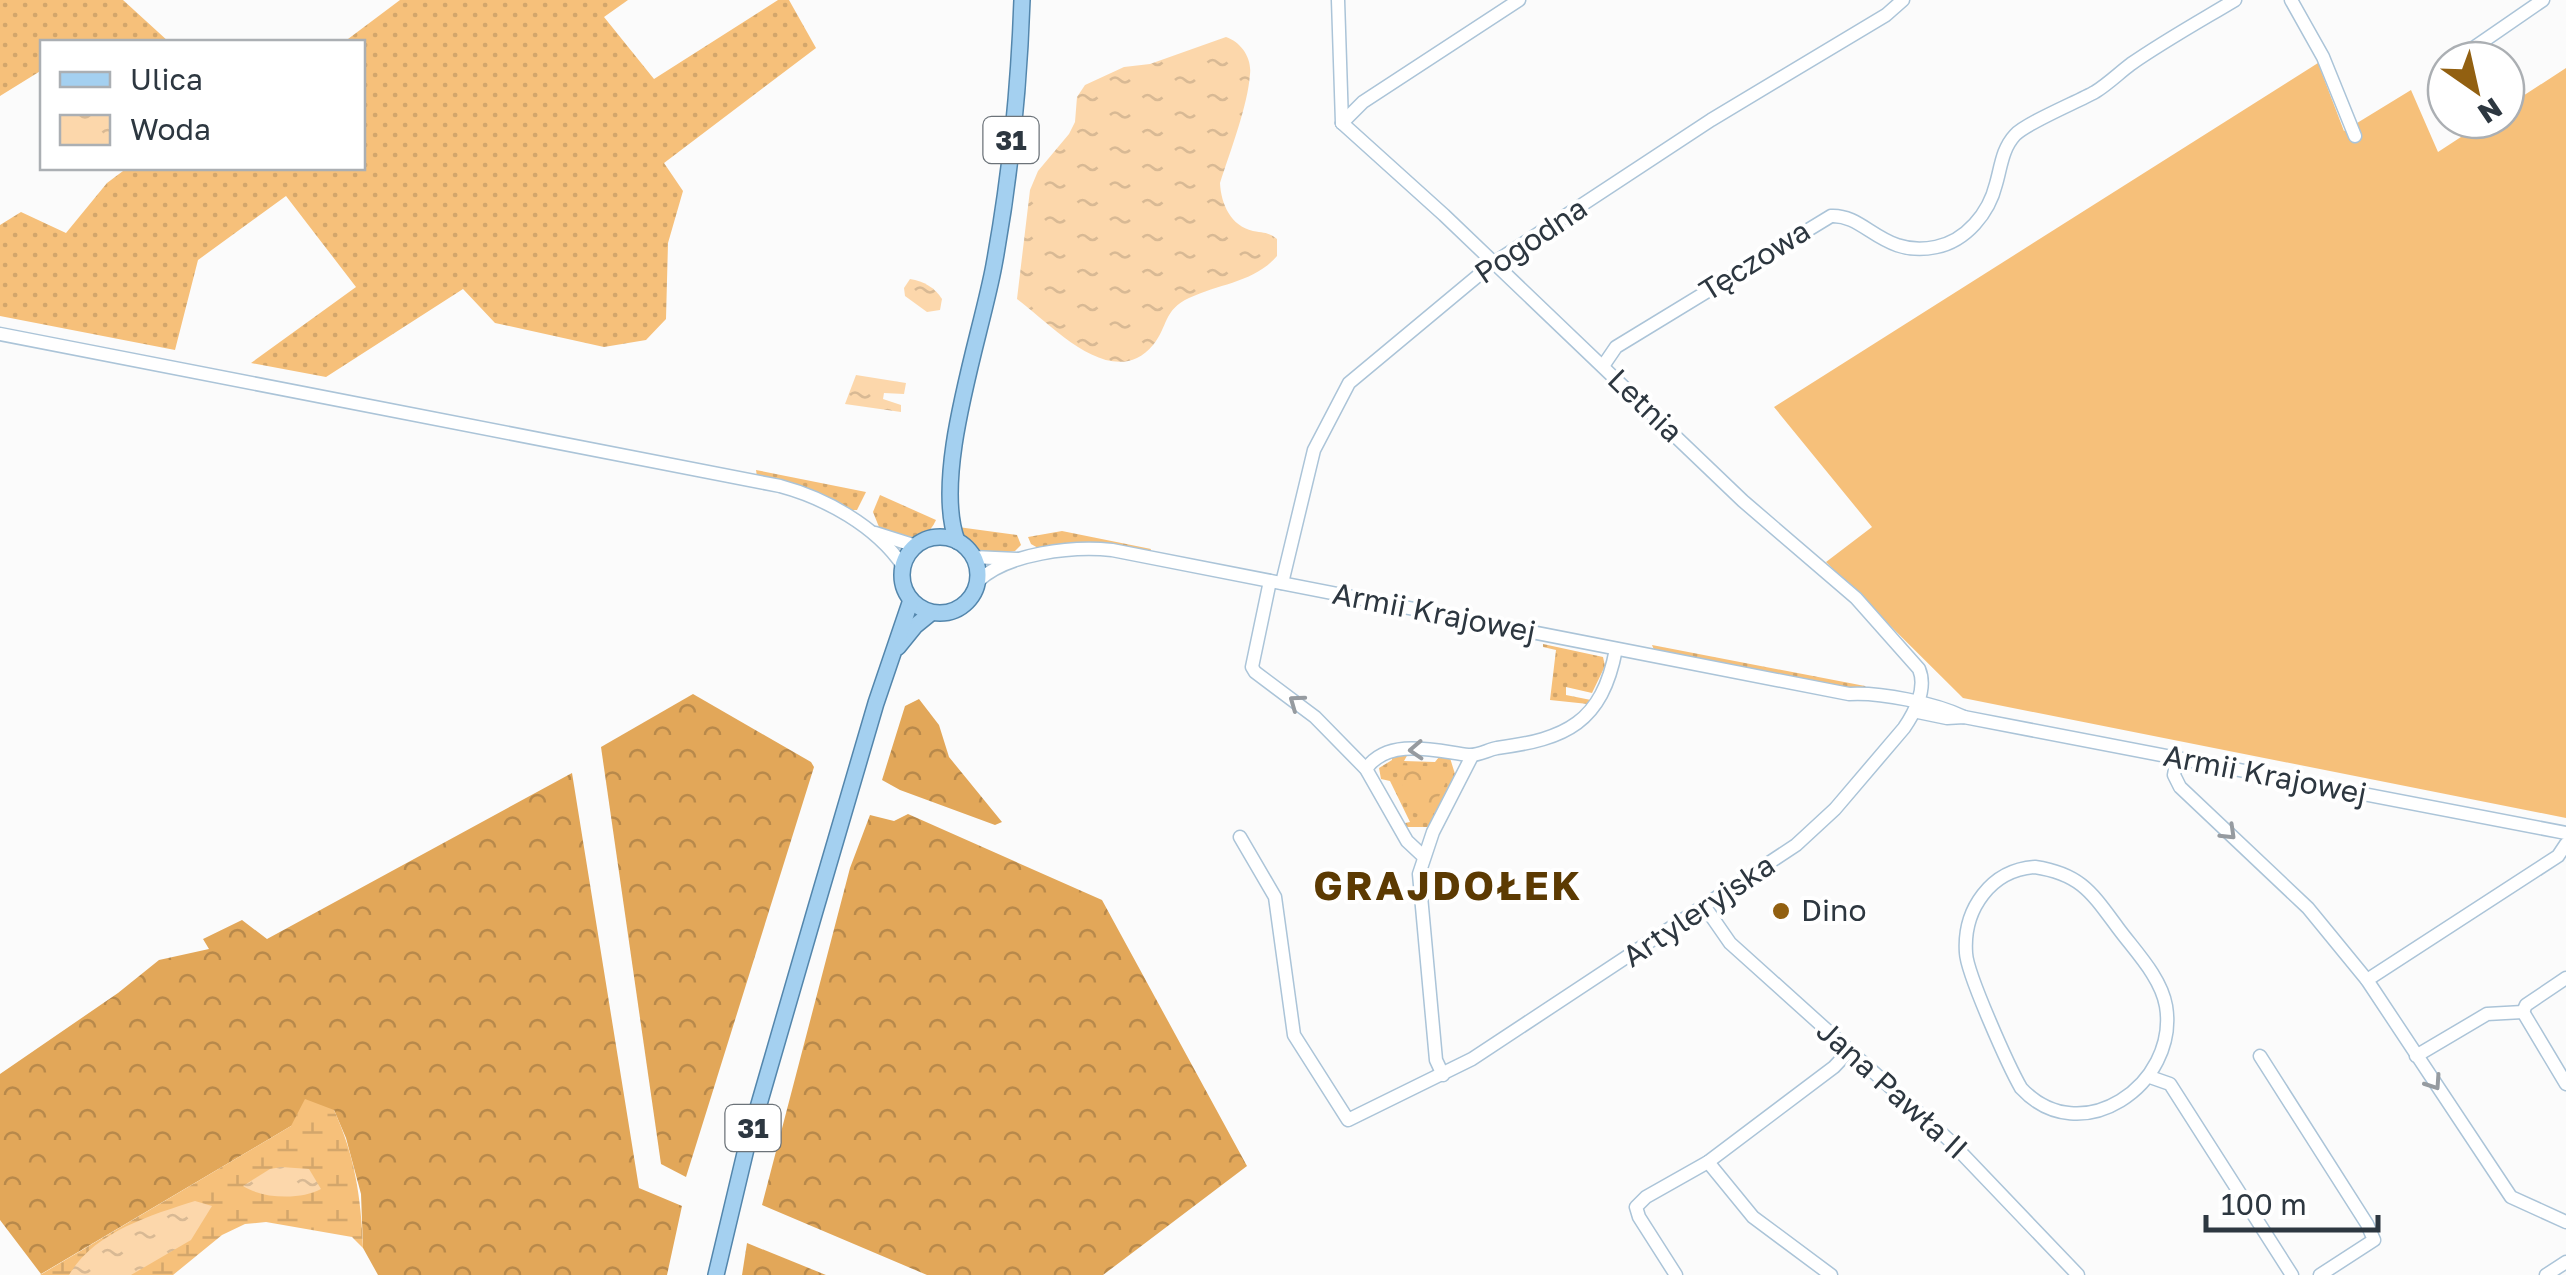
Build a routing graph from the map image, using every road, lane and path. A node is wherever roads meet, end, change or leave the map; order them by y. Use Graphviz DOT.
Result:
graph roads {
  1 [pos="1022,0"];
  2 [pos="1338,0"];
  3 [pos="1518,0"];
  4 [pos="1903,0"];
  5 [pos="2235,0"];
  6 [pos="2291,0"];
  7 [pos="2543,0"];
  8 [pos="2485,40"];
  9 [pos="1342,123"];
  10 [pos="2355,136"];
  11 [pos="1492,264"];
  12 [pos="0,334"];
  13 [pos="1603,366"];
  14 [pos="949,497"];
  15 [pos="872,532"];
  16 [pos="932,538"];
  17 [pos="957,541"];
  18 [pos="916,546"];
  19 [pos="973,556"];
  20 [pos="1020,559"];
  21 [pos="903,566"];
  22 [pos="978,581"];
  23 [pos="1276,582"];
  24 [pos="911,600"];
  25 [pos="932,612"];
  26 [pos="1616,649"];
  27 [pos="896,650"];
  28 [pos="1915,707"];
  29 [pos="1472,756"];
  30 [pos="2177,758"];
  31 [pos="1366,770"];
  32 [pos="2566,833"];
  33 [pos="1240,836"];
  34 [pos="2566,844"];
  35 [pos="1422,856"];
  36 [pos="1705,908"];
  37 [pos="2566,978"];
  38 [pos="2367,980"];
  39 [pos="2523,1012"];
  40 [pos="1850,1050"];
  41 [pos="2260,1056"];
  42 [pos="2416,1056"];
  43 [pos="1442,1075"];
  44 [pos="2150,1077"];
  45 [pos="2566,1084"];
  46 [pos="1708,1162"];
  47 [pos="2566,1222"];
  48 [pos="2566,1262"];
  49 [pos="716,1275"];
  50 [pos="1676,1275"];
  51 [pos="1832,1275"];
  52 [pos="2078,1275"];
  53 [pos="2292,1275"];
  54 [pos="2320,1275"];
  55 [pos="2546,1275"];
  1 -- 14 [label="main road, 31"];
  2 -- 9 [label="street"];
  3 -- 9 [label="street"];
  4 -- 11 [label="street, Pogodna"];
  5 -- 13 [label="street, Tęczowa"];
  6 -- 10 [label="street"];
  7 -- 8 [label="street"];
  9 -- 11 [label="street, Letnia"];
  11 -- 13 [label="street, Letnia"];
  11 -- 23 [label="street, Pogodna"];
  12 -- 15 [label="street"];
  13 -- 28 [label="street, Letnia"];
  14 -- 16 [label="main road, 31"];
  14 -- 17 [label="main road, 31"];
  15 -- 18 [label="street"];
  15 -- 21 [label="street"];
  16 -- 17 [label="main road"];
  16 -- 18 [label="main road"];
  17 -- 19 [label="main road"];
  18 -- 21 [label="main road"];
  19 -- 20 [label="street, Armii Krajowej"];
  19 -- 22 [label="main road"];
  20 -- 22 [label="street, Armii Krajowej"];
  20 -- 23 [label="street, Armii Krajowej"];
  21 -- 24 [label="main road, 31"];
  22 -- 25 [label="main road, 31"];
  23 -- 26 [label="street, Armii Krajowej"];
  31 -- 23 [label="street, one-way"];
  24 -- 25 [label="main road"];
  24 -- 27 [label="main road, 31"];
  25 -- 27 [label="main road, 31"];
  26 -- 28 [label="street, Armii Krajowej"];
  26 -- 29 [label="street"];
  27 -- 49 [label="main road, 31"];
  28 -- 30 [label="street, Armii Krajowej"];
  28 -- 36 [label="street, Artyleryjska"];
  29 -- 31 [label="street, one-way"];
  29 -- 35 [label="street"];
  30 -- 32 [label="street, Armii Krajowej"];
  30 -- 38 [label="street, one-way"];
  31 -- 35 [label="street"];
  33 -- 43 [label="street, Artyleryjska"];
  34 -- 38 [label="street"];
  35 -- 43 [label="street"];
  36 -- 40 [label="street, Jana Pawła II"];
  36 -- 43 [label="street, Artyleryjska"];
  37 -- 39 [label="street"];
  38 -- 42 [label="street"];
  39 -- 42 [label="street"];
  39 -- 45 [label="street"];
  40 -- 46 [label="street"];
  40 -- 52 [label="street, Jana Pawła II"];
  41 -- 54 [label="street"];
  42 -- 47 [label="street, one-way"];
  44 -- 44 [label="street"];
  44 -- 53 [label="street"];
  46 -- 50 [label="street"];
  46 -- 51 [label="street"];
  48 -- 55 [label="street"];
}
